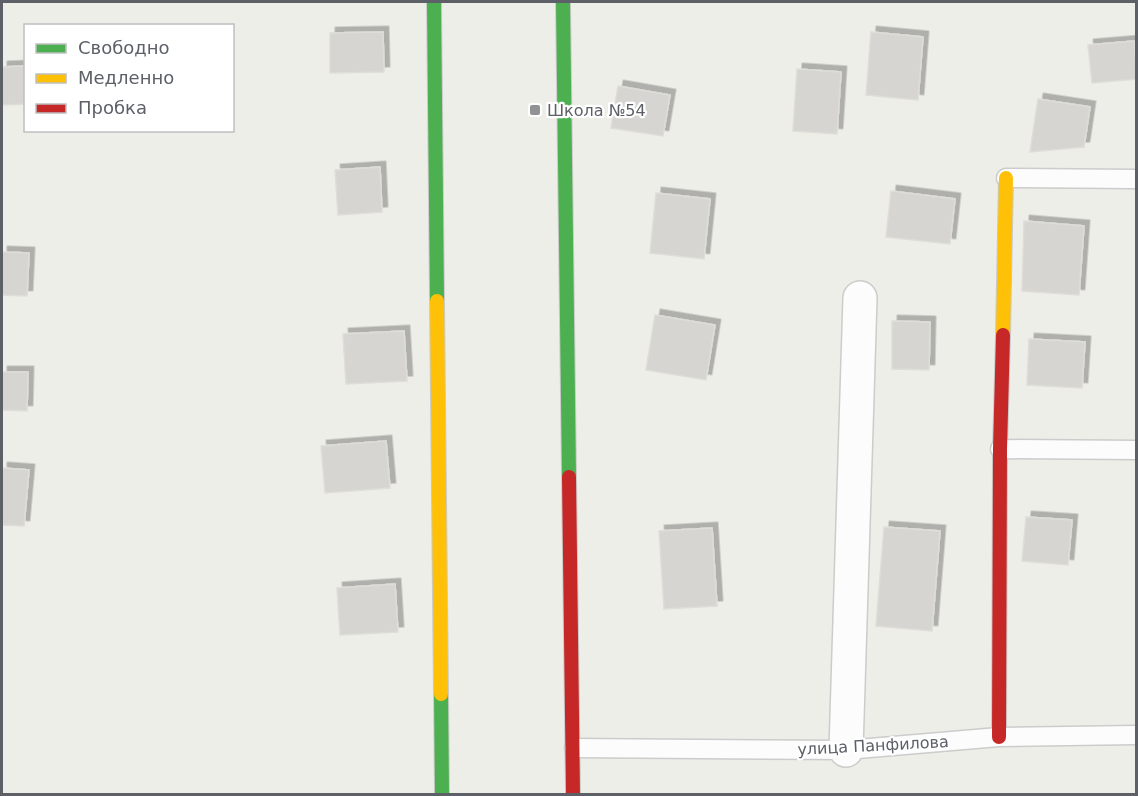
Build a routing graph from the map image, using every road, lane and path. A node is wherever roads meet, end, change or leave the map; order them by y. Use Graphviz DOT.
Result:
graph roads {
  1 [pos="434,2"];
  2 [pos="563,2"];
  3 [pos="1006,178"];
  4 [pos="1137,179"];
  5 [pos="860,298"];
  6 [pos="1000,449"];
  7 [pos="1137,450"];
  8 [pos="1137,735"];
  9 [pos="999,737"];
  10 [pos="574,748"];
  11 [pos="846,750"];
  12 [pos="442,795"];
  13 [pos="573,795"];
  1 -- 12 [label="street"];
  2 -- 10 [label="street"];
  3 -- 4 [label="lane"];
  3 -- 6 [label="street"];
  5 -- 11 [label="street"];
  6 -- 7 [label="lane"];
  6 -- 9 [label="street"];
  8 -- 9 [label="lane, улица Панфилова"];
  9 -- 11 [label="lane, улица Панфилова"];
  10 -- 11 [label="lane, улица Панфилова"];
  10 -- 13 [label="street"];
}
